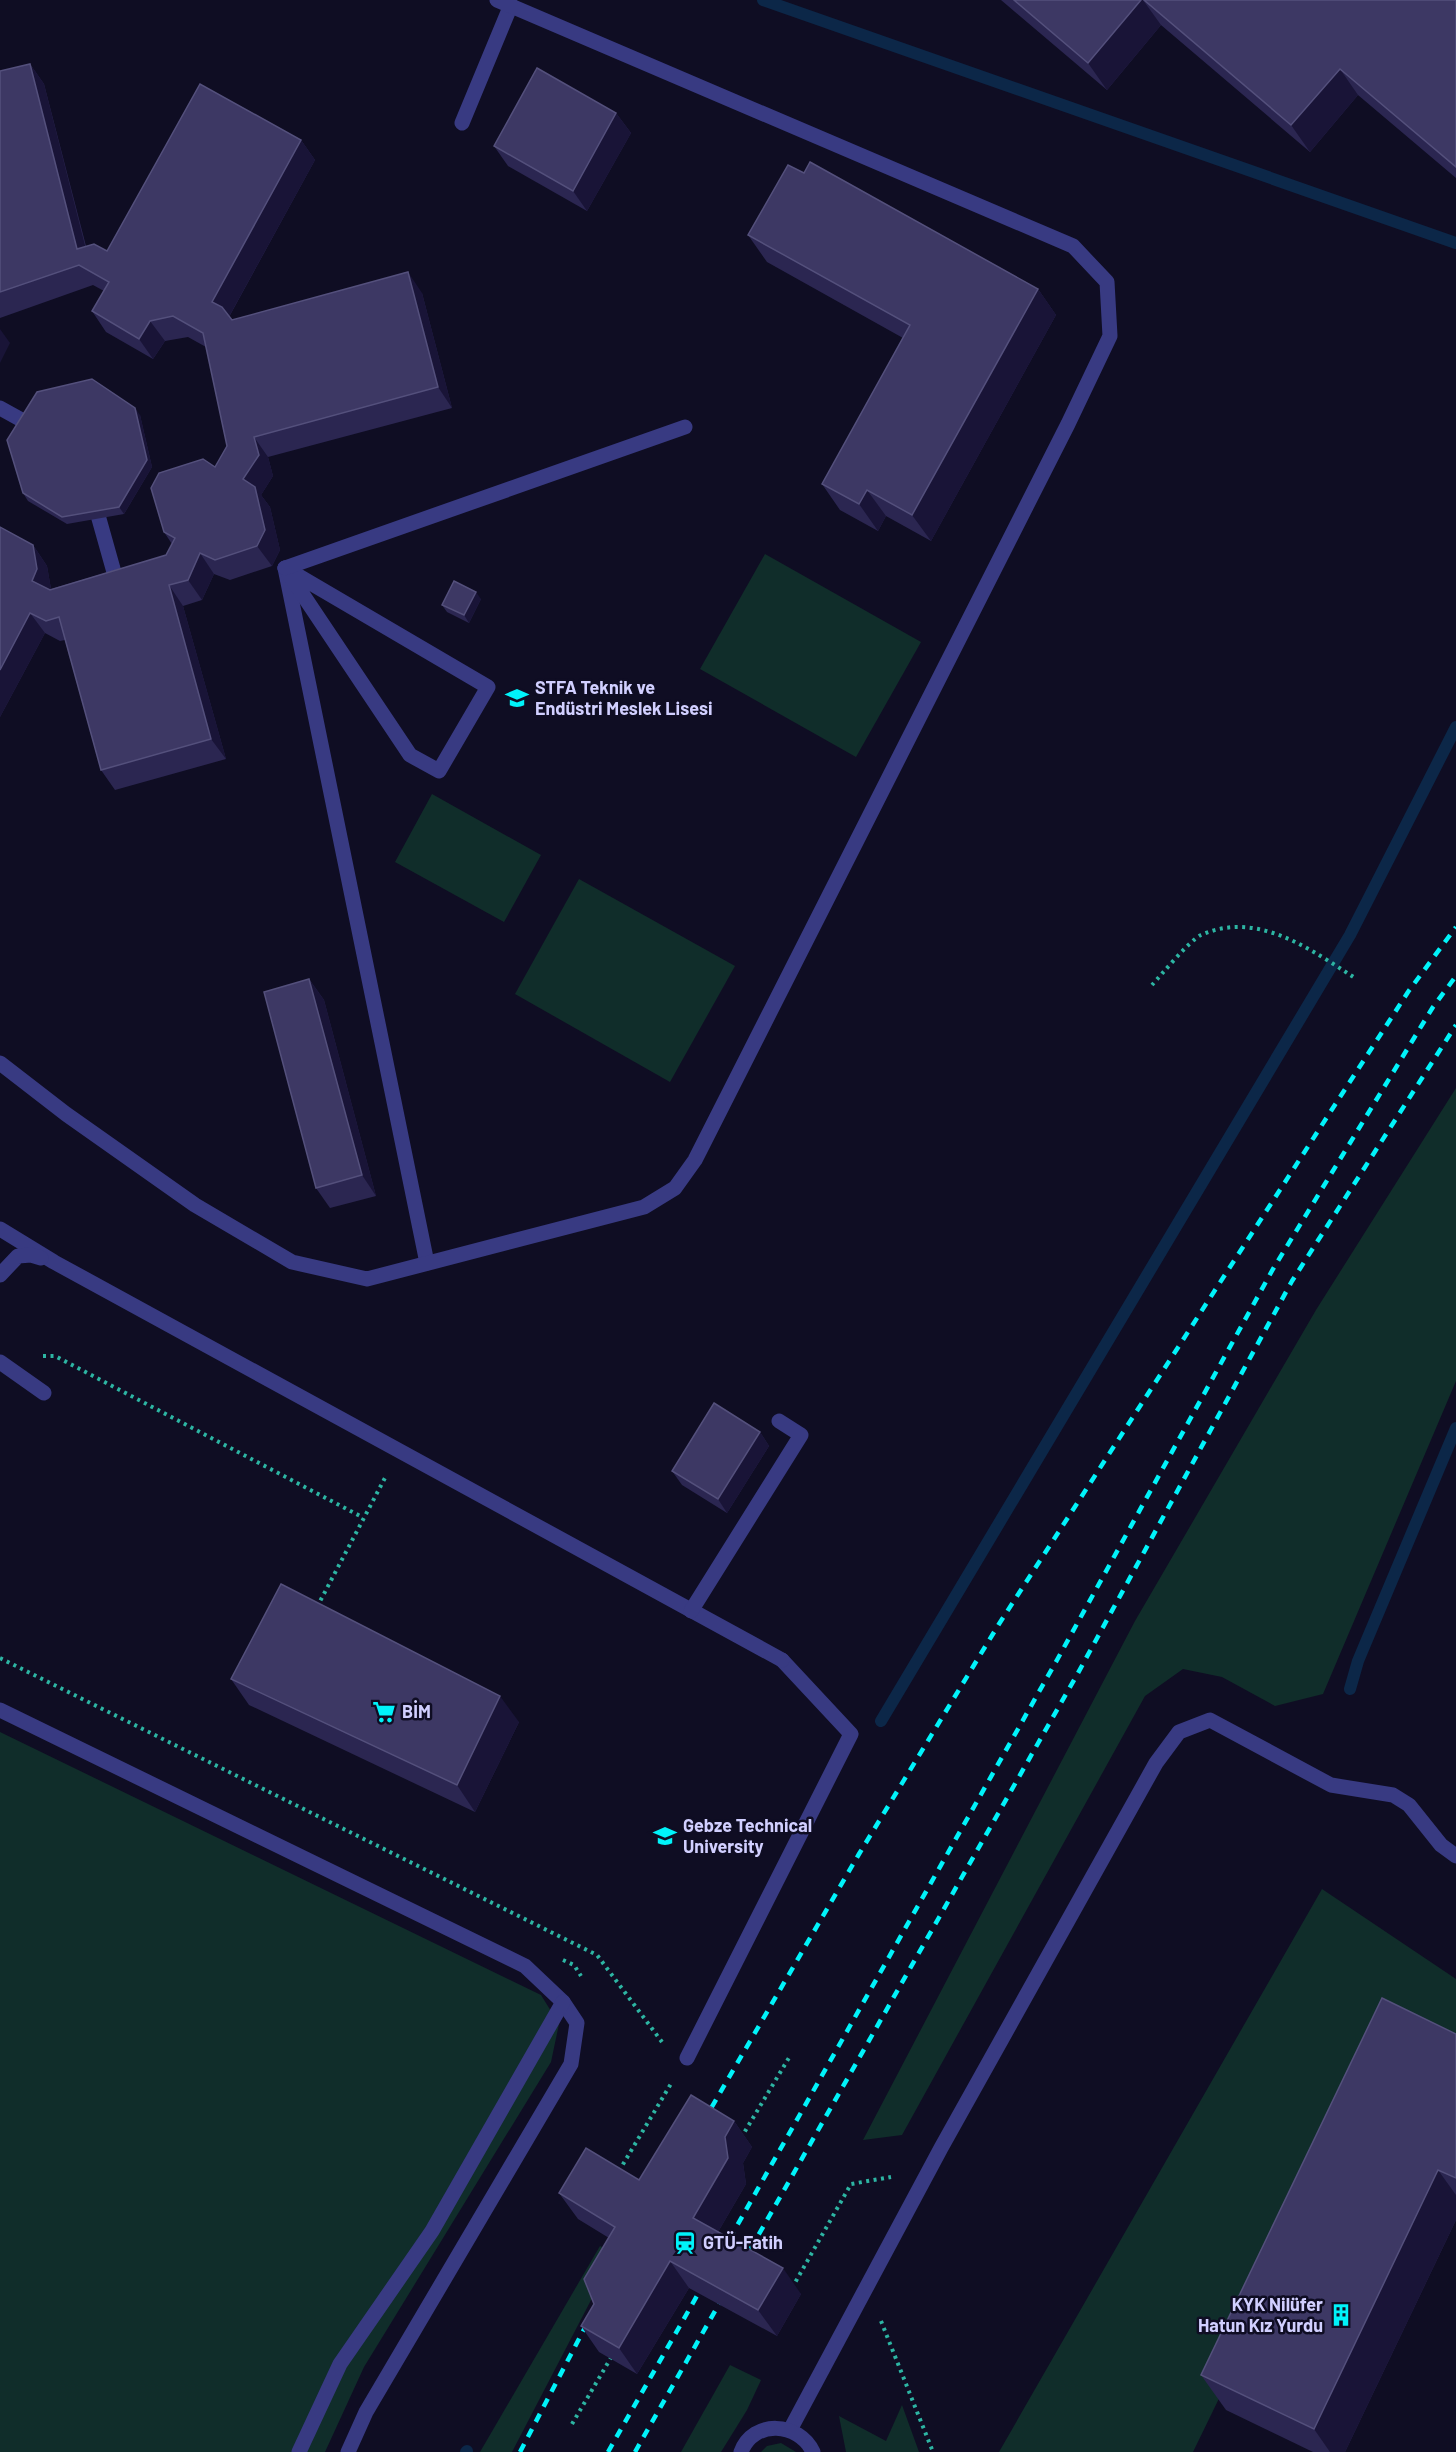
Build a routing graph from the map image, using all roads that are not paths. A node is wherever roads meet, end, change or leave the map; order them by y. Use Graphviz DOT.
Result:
graph roads {
  1 [pos="504,3"];
  2 [pos="462,123"];
  3 [pos="0,408"];
  4 [pos="685,428"];
  5 [pos="51,436"];
  6 [pos="90,486"];
  7 [pos="285,568"];
  8 [pos="120,593"];
  9 [pos="0,1063"];
  10 [pos="0,1229"];
  11 [pos="54,1262"];
  12 [pos="427,1263"];
  13 [pos="0,1275"];
  14 [pos="0,1362"];
  15 [pos="44,1393"];
  16 [pos="779,1421"];
  17 [pos="691,1611"];
  18 [pos="0,1710"];
  19 [pos="1456,1856"];
  20 [pos="563,2002"];
  21 [pos="687,2058"];
  22 [pos="790,2430"];
  23 [pos="299,2452"];
  24 [pos="348,2452"];
  25 [pos="741,2452"];
  26 [pos="813,2452"];
  1 -- 2 [label="street"];
  1 -- 12 [label="street"];
  3 -- 5 [label="street"];
  4 -- 7 [label="street"];
  6 -- 8 [label="street"];
  7 -- 7 [label="street"];
  7 -- 12 [label="street"];
  9 -- 12 [label="street"];
  10 -- 11 [label="street"];
  11 -- 13 [label="street"];
  11 -- 17 [label="street"];
  14 -- 15 [label="street"];
  16 -- 17 [label="street"];
  17 -- 21 [label="street"];
  18 -- 20 [label="street"];
  19 -- 22 [label="street"];
  20 -- 23 [label="street"];
  20 -- 24 [label="street"];
  22 -- 25 [label="street"];
  22 -- 26 [label="street"];
}
